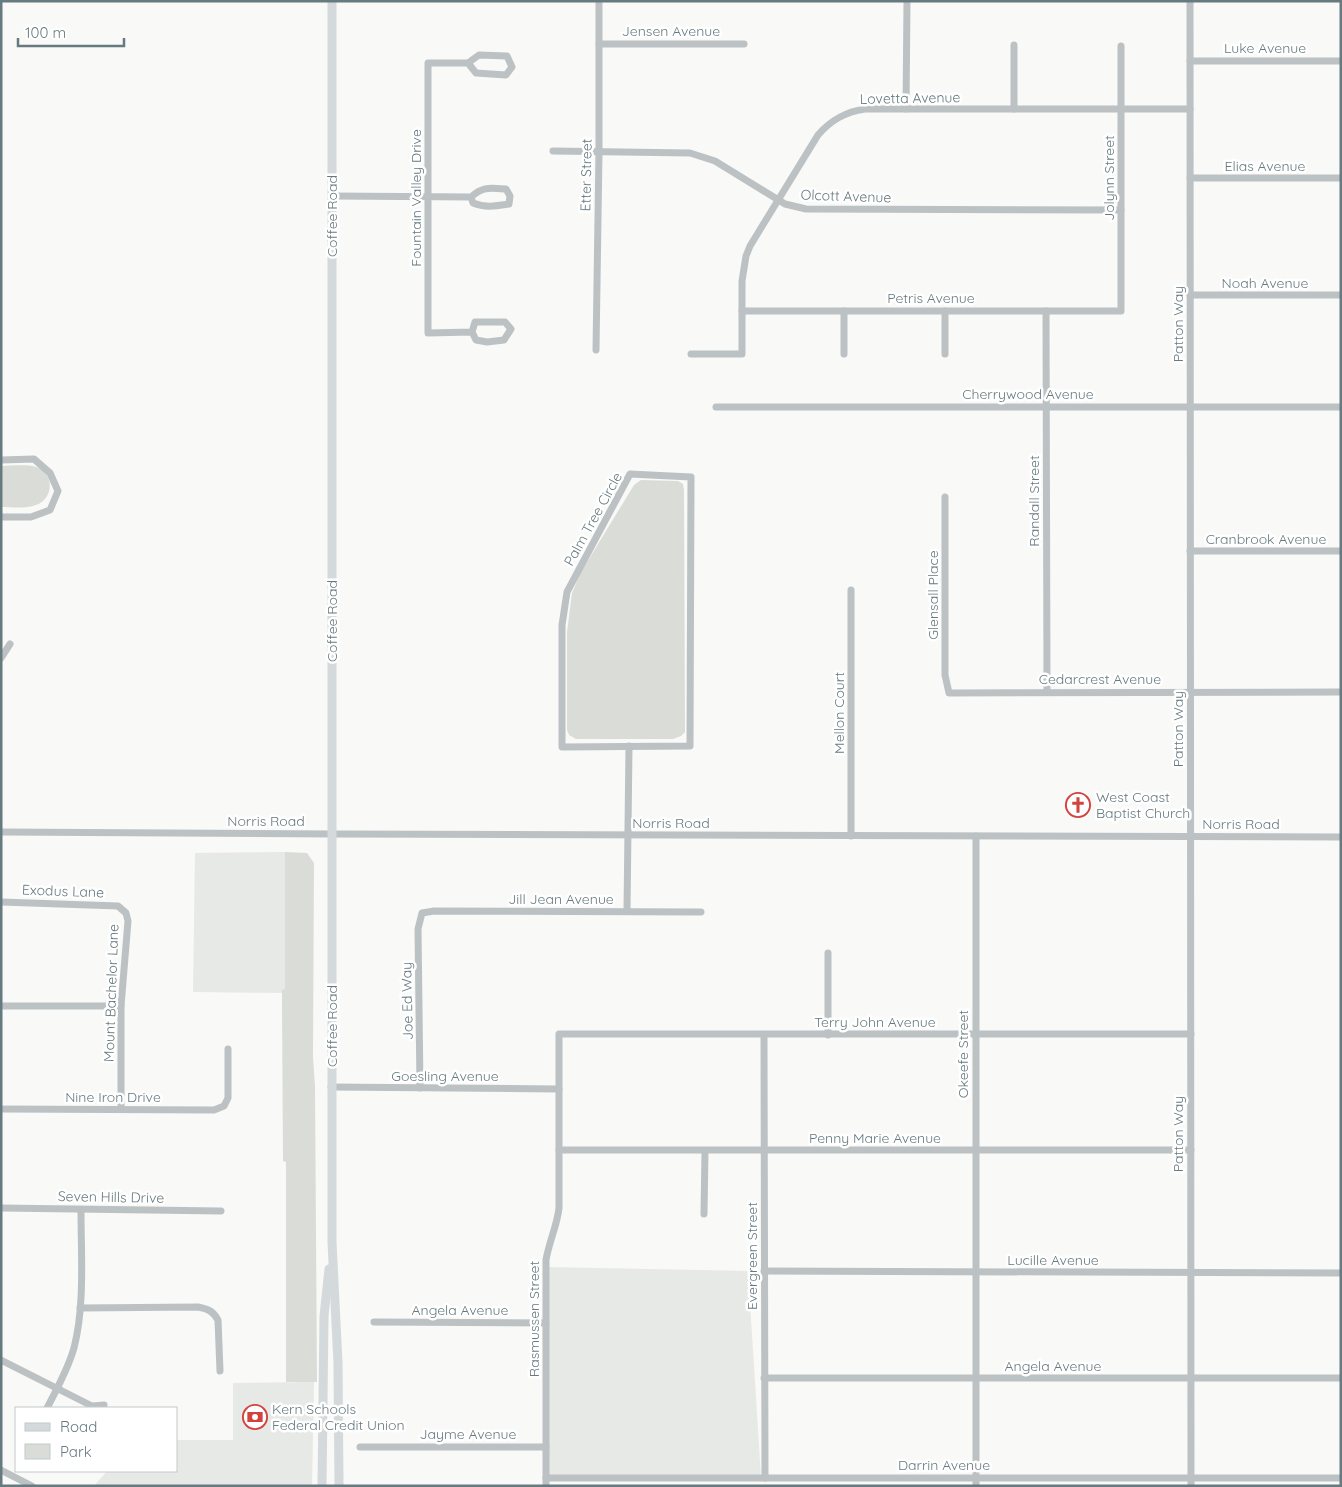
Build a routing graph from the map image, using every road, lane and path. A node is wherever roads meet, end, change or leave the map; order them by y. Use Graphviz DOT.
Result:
graph roads {
  1 [pos="332,1"];
  2 [pos="599,1"];
  3 [pos="907,1"];
  4 [pos="1190,1"];
  5 [pos="599,44"];
  6 [pos="744,44"];
  7 [pos="1014,46"];
  8 [pos="1122,46"];
  9 [pos="1190,61"];
  10 [pos="1341,61"];
  11 [pos="468,63"];
  12 [pos="906,109"];
  13 [pos="1014,109"];
  14 [pos="1121,109"];
  15 [pos="1190,109"];
  16 [pos="553,151"];
  17 [pos="600,152"];
  18 [pos="1190,178"];
  19 [pos="1341,178"];
  20 [pos="332,196"];
  21 [pos="428,197"];
  22 [pos="472,197"];
  23 [pos="778,200"];
  24 [pos="1121,210"];
  25 [pos="1190,295"];
  26 [pos="1341,295"];
  27 [pos="742,310"];
  28 [pos="844,311"];
  29 [pos="945,311"];
  30 [pos="1046,311"];
  31 [pos="1121,311"];
  32 [pos="472,332"];
  33 [pos="596,350"];
  34 [pos="691,354"];
  35 [pos="844,354"];
  36 [pos="945,354"];
  37 [pos="716,407"];
  38 [pos="1046,407"];
  39 [pos="1190,407"];
  40 [pos="1341,407"];
  41 [pos="1,460"];
  42 [pos="945,497"];
  43 [pos="1,517"];
  44 [pos="1190,551"];
  45 [pos="1341,551"];
  46 [pos="851,590"];
  47 [pos="10,644"];
  48 [pos="1,658"];
  49 [pos="1046,692"];
  50 [pos="1190,692"];
  51 [pos="1341,692"];
  52 [pos="949,693"];
  53 [pos="629,746"];
  54 [pos="1,832"];
  55 [pos="332,834"];
  56 [pos="627,835"];
  57 [pos="851,836"];
  58 [pos="976,836"];
  59 [pos="1191,837"];
  60 [pos="1341,837"];
  61 [pos="1,902"];
  62 [pos="122,910"];
  63 [pos="627,911"];
  64 [pos="701,912"];
  65 [pos="422,913"];
  66 [pos="828,953"];
  67 [pos="1,1006"];
  68 [pos="121,1006"];
  69 [pos="559,1034"];
  70 [pos="1191,1034"];
  71 [pos="764,1035"];
  72 [pos="828,1035"];
  73 [pos="976,1035"];
  74 [pos="228,1049"];
  75 [pos="331,1088"];
  76 [pos="420,1088"];
  77 [pos="559,1089"];
  78 [pos="1,1109"];
  79 [pos="121,1110"];
  80 [pos="559,1150"];
  81 [pos="976,1150"];
  82 [pos="1191,1150"];
  83 [pos="704,1151"];
  84 [pos="764,1151"];
  85 [pos="1,1208"];
  86 [pos="81,1210"];
  87 [pos="221,1211"];
  88 [pos="704,1214"];
  89 [pos="332,1242"];
  90 [pos="764,1271"];
  91 [pos="976,1272"];
  92 [pos="1191,1273"];
  93 [pos="1341,1273"];
  94 [pos="80,1308"];
  95 [pos="374,1322"];
  96 [pos="546,1323"];
  97 [pos="1,1360"];
  98 [pos="220,1371"];
  99 [pos="764,1378"];
  100 [pos="976,1378"];
  101 [pos="1191,1378"];
  102 [pos="1341,1378"];
  103 [pos="57,1388"];
  104 [pos="104,1405"];
  105 [pos="48,1407"];
  106 [pos="360,1447"];
  107 [pos="546,1447"];
  108 [pos="1,1470"];
  109 [pos="15,1473"];
  110 [pos="765,1478"];
  111 [pos="1191,1478"];
  112 [pos="1341,1478"];
  113 [pos="546,1482"];
  114 [pos="820,1482"];
  115 [pos="976,1482"];
  116 [pos="32,1486"];
  117 [pos="322,1486"];
  118 [pos="340,1486"];
  119 [pos="1191,1486"];
  1 -- 20 [label="main road, Coffee Road"];
  2 -- 5 [label="street, Etter Street"];
  3 -- 12 [label="street"];
  4 -- 9 [label="street, Patton Way"];
  5 -- 6 [label="street, Jensen Avenue"];
  5 -- 17 [label="street, Etter Street"];
  7 -- 13 [label="street"];
  8 -- 14 [label="street, Jolynn Street"];
  9 -- 10 [label="street, Luke Avenue"];
  9 -- 15 [label="street, Patton Way"];
  11 -- 11 [label="street"];
  11 -- 21 [label="street, Fountain Valley Drive"];
  12 -- 13 [label="street, Lovetta Avenue"];
  12 -- 23 [label="street, Lovetta Avenue"];
  13 -- 14 [label="street, Lovetta Avenue"];
  14 -- 15 [label="street, Lovetta Avenue"];
  14 -- 24 [label="street, Jolynn Street"];
  15 -- 18 [label="street, Patton Way"];
  16 -- 17 [label="street, Olcott Avenue"];
  17 -- 23 [label="street, Olcott Avenue"];
  17 -- 33 [label="street, Etter Street"];
  18 -- 19 [label="street, Elias Avenue"];
  18 -- 25 [label="street, Patton Way"];
  20 -- 21 [label="street"];
  20 -- 55 [label="main road, Coffee Road"];
  21 -- 22 [label="street"];
  21 -- 32 [label="street, Fountain Valley Drive"];
  22 -- 22 [label="street"];
  23 -- 24 [label="street, Olcott Avenue"];
  23 -- 27 [label="street, Lovetta Avenue"];
  24 -- 31 [label="street, Jolynn Street"];
  25 -- 26 [label="street, Noah Avenue"];
  25 -- 39 [label="street, Patton Way"];
  27 -- 28 [label="street, Petris Avenue"];
  27 -- 34 [label="street, Lovetta Avenue"];
  28 -- 29 [label="street, Petris Avenue"];
  28 -- 35 [label="street"];
  29 -- 30 [label="street, Petris Avenue"];
  29 -- 36 [label="street"];
  30 -- 31 [label="street, Petris Avenue"];
  30 -- 38 [label="street, Randall Street"];
  32 -- 32 [label="street"];
  37 -- 38 [label="street, Cherrywood Avenue"];
  38 -- 39 [label="street, Cherrywood Avenue"];
  38 -- 49 [label="street, Randall Street"];
  39 -- 40 [label="street, Cherrywood Avenue"];
  39 -- 44 [label="street, Patton Way"];
  41 -- 43 [label="street"];
  42 -- 52 [label="street, Glensall Place"];
  44 -- 45 [label="street, Cranbrook Avenue"];
  44 -- 50 [label="street, Patton Way"];
  46 -- 57 [label="street, Mellon Court"];
  47 -- 48 [label="street"];
  49 -- 50 [label="street, Cedarcrest Avenue"];
  49 -- 52 [label="street, Cedarcrest Avenue"];
  50 -- 51 [label="street, Cedarcrest Avenue"];
  50 -- 59 [label="street, Patton Way"];
  53 -- 53 [label="street, Palm Tree Circle"];
  53 -- 56 [label="street"];
  54 -- 55 [label="street, Norris Road"];
  55 -- 56 [label="street, Norris Road"];
  55 -- 75 [label="main road, Coffee Road"];
  56 -- 57 [label="street, Norris Road"];
  56 -- 63 [label="street"];
  57 -- 58 [label="street, Norris Road"];
  58 -- 59 [label="street, Norris Road"];
  58 -- 73 [label="street, Okeefe Street"];
  59 -- 60 [label="street, Norris Road"];
  59 -- 70 [label="street, Patton Way"];
  61 -- 62 [label="street, Exodus Lane"];
  62 -- 68 [label="street, Mount Bachelor Lane"];
  63 -- 64 [label="street, Jill Jean Avenue"];
  63 -- 65 [label="street, Jill Jean Avenue"];
  65 -- 76 [label="street, Joe Ed Way"];
  66 -- 72 [label="street"];
  67 -- 68 [label="street"];
  68 -- 79 [label="street, Mount Bachelor Lane"];
  69 -- 71 [label="street, Terry John Avenue"];
  69 -- 77 [label="street, Rasmussen Street"];
  70 -- 73 [label="street, Terry John Avenue"];
  70 -- 82 [label="street, Patton Way"];
  71 -- 72 [label="street, Terry John Avenue"];
  71 -- 84 [label="street, Evergreen Street"];
  72 -- 73 [label="street, Terry John Avenue"];
  73 -- 81 [label="street, Okeefe Street"];
  74 -- 79 [label="street, Nine Iron Drive"];
  75 -- 76 [label="street, Goesling Avenue"];
  75 -- 89 [label="main road, Coffee Road"];
  76 -- 77 [label="street, Goesling Avenue"];
  77 -- 80 [label="street, Rasmussen Street"];
  78 -- 79 [label="street, Nine Iron Drive"];
  80 -- 83 [label="street, Penny Marie Avenue"];
  80 -- 96 [label="street, Rasmussen Street"];
  81 -- 82 [label="street, Penny Marie Avenue"];
  81 -- 84 [label="street, Penny Marie Avenue"];
  81 -- 91 [label="street, Okeefe Street"];
  82 -- 92 [label="street, Patton Way"];
  83 -- 84 [label="street, Penny Marie Avenue"];
  83 -- 88 [label="street"];
  84 -- 90 [label="street, Evergreen Street"];
  85 -- 86 [label="street, Seven Hills Drive"];
  86 -- 87 [label="street, Seven Hills Drive"];
  86 -- 94 [label="street"];
  89 -- 117 [label="main road, Coffee Road"];
  89 -- 118 [label="main road, Coffee Road"];
  90 -- 91 [label="street, Lucille Avenue"];
  90 -- 99 [label="street, Evergreen Street"];
  91 -- 92 [label="street, Lucille Avenue"];
  91 -- 100 [label="street, Okeefe Street"];
  92 -- 93 [label="street, Lucille Avenue"];
  92 -- 101 [label="street, Patton Way"];
  94 -- 98 [label="street"];
  94 -- 103 [label="street"];
  95 -- 96 [label="street, Angela Avenue"];
  96 -- 107 [label="street, Rasmussen Street"];
  97 -- 103 [label="street"];
  99 -- 100 [label="street, Angela Avenue"];
  99 -- 110 [label="street, Evergreen Street"];
  100 -- 101 [label="street, Angela Avenue"];
  100 -- 115 [label="street"];
  101 -- 102 [label="street, Angela Avenue"];
  101 -- 111 [label="street, Patton Way"];
  103 -- 104 [label="street"];
  103 -- 105 [label="street"];
  106 -- 107 [label="street, Jayme Avenue"];
  107 -- 113 [label="street, Rasmussen Street"];
  108 -- 109 [label="street"];
  109 -- 116 [label="street"];
  110 -- 113 [label="street, Darrin Avenue"];
  110 -- 114 [label="street, Darrin Avenue"];
  111 -- 112 [label="street, Darrin Avenue"];
  111 -- 115 [label="street, Darrin Avenue"];
  111 -- 119 [label="street, Patton Way"];
  114 -- 115 [label="street, Darrin Avenue"];
}
